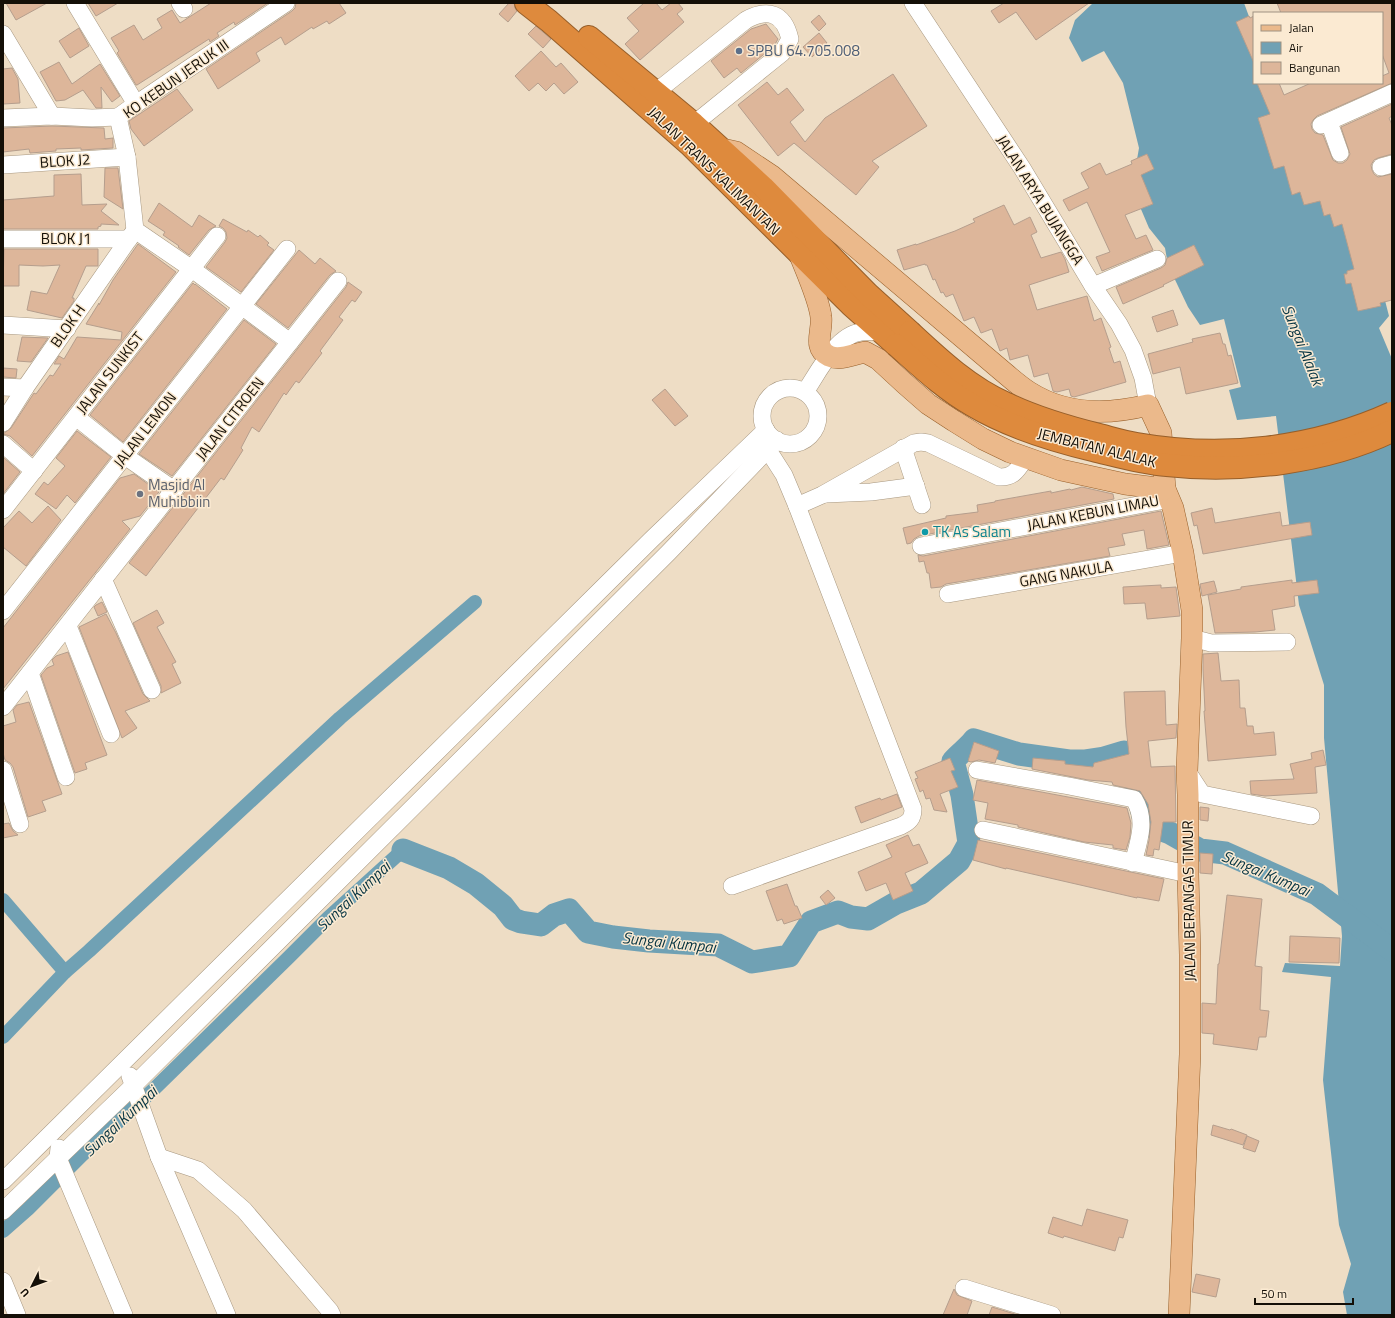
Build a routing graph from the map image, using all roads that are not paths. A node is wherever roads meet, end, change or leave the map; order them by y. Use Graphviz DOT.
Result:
graph roads {
  1 [pos="75,3"];
  2 [pos="286,3"];
  3 [pos="526,3"];
  4 [pos="546,3"];
  5 [pos="913,3"];
  6 [pos="3,34"];
  7 [pos="656,92"];
  8 [pos="1392,93"];
  9 [pos="136,104"];
  10 [pos="52,116"];
  11 [pos="118,117"];
  12 [pos="3,118"];
  13 [pos="694,124"];
  14 [pos="722,149"];
  15 [pos="1340,153"];
  16 [pos="127,157"];
  17 [pos="3,165"];
  18 [pos="132,235"];
  19 [pos="217,236"];
  20 [pos="3,238"];
  21 [pos="287,248"];
  22 [pos="799,253"];
  23 [pos="1157,259"];
  24 [pos="192,269"];
  25 [pos="338,281"];
  26 [pos="1093,286"];
  27 [pos="242,306"];
  28 [pos="3,325"];
  29 [pos="67,329"];
  30 [pos="895,336"];
  31 [pos="290,342"];
  32 [pos="829,356"];
  33 [pos="3,387"];
  34 [pos="25,388"];
  35 [pos="805,392"];
  36 [pos="1148,404"];
  37 [pos="1392,413"];
  38 [pos="76,417"];
  39 [pos="3,423"];
  40 [pos="1392,431"];
  41 [pos="771,440"];
  42 [pos="3,444"];
  43 [pos="903,448"];
  44 [pos="125,456"];
  45 [pos="1026,457"];
  46 [pos="34,471"];
  47 [pos="916,486"];
  48 [pos="174,490"];
  49 [pos="1168,494"];
  50 [pos="822,495"];
  51 [pos="922,505"];
  52 [pos="797,506"];
  53 [pos="3,510"];
  54 [pos="921,546"];
  55 [pos="1183,553"];
  56 [pos="103,579"];
  57 [pos="948,594"];
  58 [pos="3,612"];
  59 [pos="68,626"];
  60 [pos="1192,638"];
  61 [pos="1287,642"];
  62 [pos="30,673"];
  63 [pos="152,690"];
  64 [pos="3,707"];
  65 [pos="110,734"];
  66 [pos="3,770"];
  67 [pos="977,770"];
  68 [pos="1187,771"];
  69 [pos="66,777"];
  70 [pos="1311,816"];
  71 [pos="20,824"];
  72 [pos="983,830"];
  73 [pos="1133,863"];
  74 [pos="1188,874"];
  75 [pos="732,886"];
  76 [pos="124,1061"];
  77 [pos="137,1098"];
  78 [pos="57,1127"];
  79 [pos="159,1157"];
  80 [pos="63,1170"];
  81 [pos="3,1181"];
  82 [pos="3,1211"];
  83 [pos="3,1281"];
  84 [pos="964,1288"];
  85 [pos="18,1315"];
  86 [pos="124,1315"];
  87 [pos="227,1315"];
  88 [pos="332,1315"];
  89 [pos="1052,1315"];
  90 [pos="1179,1315"];
  1 -- 9 [label="street"];
  2 -- 9 [label="street, KO KEBUN JERUK III"];
  3 -- 22 [label="highway, JALAN TRANS KALIMANTAN"];
  4 -- 7 [label="highway, JALAN TRANS KALIMANTAN"];
  5 -- 26 [label="street, JALAN ARYA BUJANGGA"];
  6 -- 10 [label="street"];
  7 -- 13 [label="highway, JALAN TRANS KALIMANTAN"];
  7 -- 13 [label="street"];
  8 -- 15 [label="street"];
  9 -- 11 [label="street, KO KEBUN JERUK III"];
  10 -- 11 [label="street"];
  10 -- 12 [label="street"];
  11 -- 16 [label="street, KO KEBUN JERUK III"];
  13 -- 14 [label="highway, JALAN TRANS KALIMANTAN"];
  14 -- 30 [label="highway, JALAN TRANS KALIMANTAN"];
  14 -- 36 [label="main road"];
  16 -- 17 [label="street, BLOK J2"];
  16 -- 18 [label="street, KO KEBUN JERUK III"];
  18 -- 20 [label="street, BLOK J1"];
  18 -- 24 [label="street"];
  18 -- 29 [label="street, BLOK H"];
  19 -- 24 [label="street, JALAN SUNKIST"];
  21 -- 27 [label="street, JALAN LEMON"];
  22 -- 30 [label="highway, JALAN TRANS KALIMANTAN"];
  22 -- 32 [label="main road"];
  23 -- 26 [label="street"];
  24 -- 27 [label="street"];
  24 -- 38 [label="street, JALAN SUNKIST"];
  25 -- 31 [label="street, JALAN CITROEN"];
  26 -- 36 [label="street, JALAN ARYA BUJANGGA"];
  27 -- 31 [label="street"];
  27 -- 44 [label="street, JALAN LEMON"];
  28 -- 29 [label="street"];
  29 -- 34 [label="street, BLOK H"];
  30 -- 32 [label="street"];
  30 -- 37 [label="highway, JEMBATAN ALALAK, bridge"];
  30 -- 40 [label="highway, JEMBATAN ALALAK, bridge"];
  31 -- 48 [label="street, JALAN CITROEN"];
  32 -- 35 [label="street"];
  32 -- 45 [label="main road"];
  33 -- 34 [label="street"];
  34 -- 39 [label="street, BLOK H"];
  35 -- 41 [label="street"];
  35 -- 41 [label="street"];
  36 -- 49 [label="main road, JALAN BERANGAS TIMUR"];
  38 -- 44 [label="street"];
  38 -- 46 [label="street, JALAN SUNKIST"];
  41 -- 52 [label="street"];
  41 -- 76 [label="street"];
  41 -- 77 [label="street"];
  42 -- 46 [label="street"];
  43 -- 45 [label="street"];
  43 -- 47 [label="street"];
  43 -- 50 [label="street"];
  44 -- 48 [label="street"];
  44 -- 58 [label="street, JALAN LEMON"];
  45 -- 49 [label="main road"];
  46 -- 53 [label="street, JALAN SUNKIST"];
  47 -- 50 [label="street"];
  47 -- 51 [label="street"];
  48 -- 56 [label="street, JALAN CITROEN"];
  49 -- 54 [label="street, JALAN KEBUN LIMAU"];
  49 -- 55 [label="main road, JALAN BERANGAS TIMUR"];
  50 -- 52 [label="street"];
  52 -- 75 [label="street"];
  55 -- 57 [label="street, GANG NAKULA"];
  55 -- 60 [label="main road, JALAN BERANGAS TIMUR"];
  56 -- 59 [label="street, JALAN CITROEN"];
  56 -- 63 [label="street"];
  59 -- 62 [label="street, JALAN CITROEN"];
  59 -- 65 [label="street"];
  60 -- 61 [label="street"];
  60 -- 68 [label="main road, JALAN BERANGAS TIMUR"];
  62 -- 64 [label="street, JALAN CITROEN"];
  62 -- 69 [label="street"];
  66 -- 71 [label="street"];
  67 -- 73 [label="street"];
  68 -- 70 [label="street"];
  68 -- 74 [label="main road, JALAN BERANGAS TIMUR"];
  72 -- 73 [label="street"];
  73 -- 74 [label="street"];
  74 -- 90 [label="main road, JALAN BERANGAS TIMUR"];
  76 -- 77 [label="street"];
  76 -- 78 [label="street"];
  77 -- 79 [label="street"];
  77 -- 80 [label="street"];
  78 -- 80 [label="street"];
  78 -- 81 [label="street"];
  79 -- 87 [label="street"];
  79 -- 88 [label="street"];
  80 -- 82 [label="street"];
  80 -- 86 [label="street"];
  83 -- 85 [label="street"];
  84 -- 89 [label="street"];
}
